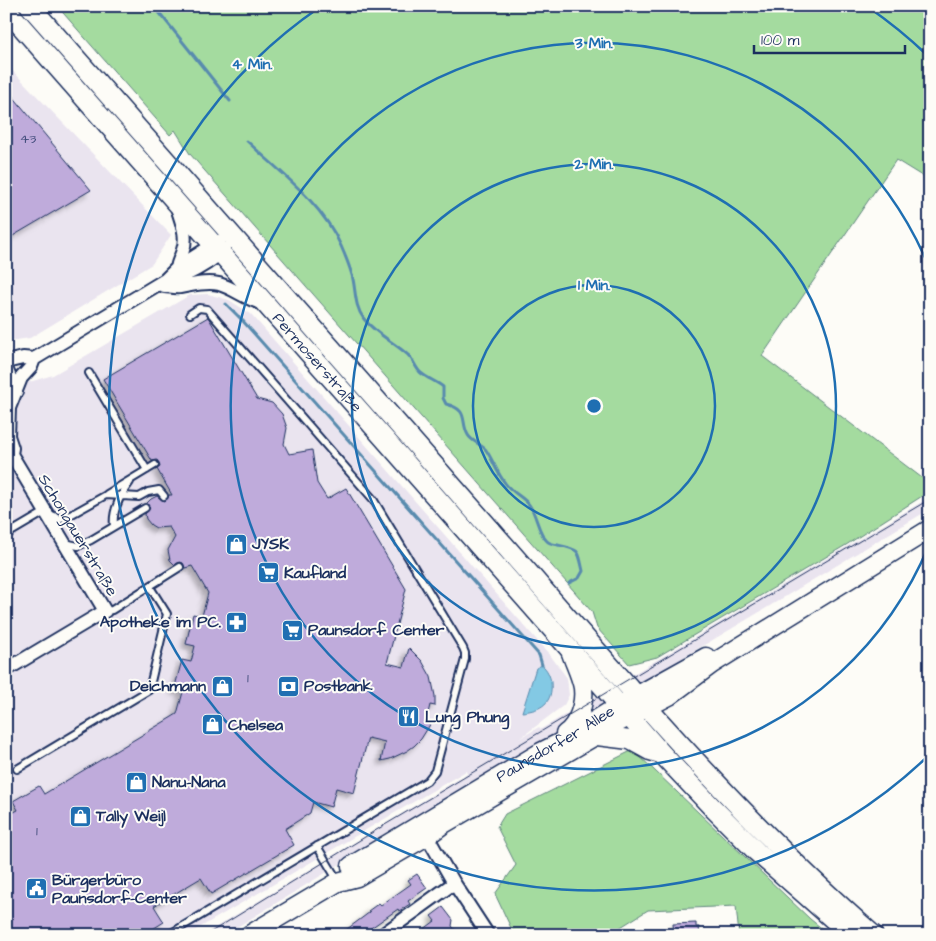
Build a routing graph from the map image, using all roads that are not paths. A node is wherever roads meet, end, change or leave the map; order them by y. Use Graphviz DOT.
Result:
graph roads {
  1 [pos="30,6"];
  2 [pos="6,9"];
  3 [pos="176,202"];
  4 [pos="232,235"];
  5 [pos="217,248"];
  6 [pos="177,268"];
  7 [pos="161,283"];
  8 [pos="267,304"];
  9 [pos="190,314"];
  10 [pos="34,358"];
  11 [pos="6,362"];
  12 [pos="6,368"];
  13 [pos="89,374"];
  14 [pos="10,403"];
  15 [pos="8,452"];
  16 [pos="155,465"];
  17 [pos="147,470"];
  18 [pos="131,480"];
  19 [pos="106,495"];
  20 [pos="123,495"];
  21 [pos="164,496"];
  22 [pos="145,508"];
  23 [pos="45,512"];
  24 [pos="114,526"];
  25 [pos="930,528"];
  26 [pos="6,535"];
  27 [pos="64,543"];
  28 [pos="180,567"];
  29 [pos="150,587"];
  30 [pos="104,612"];
  31 [pos="569,648"];
  32 [pos="6,670"];
  33 [pos="642,702"];
  34 [pos="624,711"];
  35 [pos="597,736"];
  36 [pos="541,752"];
  37 [pos="663,754"];
  38 [pos="17,769"];
  39 [pos="424,830"];
  40 [pos="317,846"];
  41 [pos="338,882"];
  42 [pos="454,883"];
  43 [pos="168,935"];
  44 [pos="250,935"];
  45 [pos="382,935"];
  46 [pos="488,935"];
  47 [pos="851,935"];
  48 [pos="873,935"];
  1 -- 4 [label="main road, Permoserstraße"];
  2 -- 3 [label="main road, Permoserstraße"];
  3 -- 5 [label="main road, Permoserstraße"];
  3 -- 6 [label="street"];
  4 -- 5 [label="street, Schongauerstraße"];
  4 -- 33 [label="main road, Permoserstraße"];
  5 -- 6 [label="street"];
  5 -- 7 [label="street, Schongauerstraße"];
  5 -- 8 [label="main road, Permoserstraße"];
  6 -- 7 [label="street"];
  7 -- 8 [label="street"];
  7 -- 10 [label="street, Schongauerstraße"];
  8 -- 31 [label="main road, Permoserstraße"];
  9 -- 40 [label="lane"];
  10 -- 11 [label="street, Schongauerstraße"];
  10 -- 14 [label="street, Schongauerstraße"];
  12 -- 14 [label="street, Schongauerstraße"];
  13 -- 17 [label="lane"];
  14 -- 15 [label="street, Schongauerstraße"];
  15 -- 23 [label="street, Schongauerstraße"];
  16 -- 17 [label="lane"];
  17 -- 18 [label="lane"];
  18 -- 19 [label="lane"];
  18 -- 20 [label="lane"];
  19 -- 20 [label="lane"];
  19 -- 23 [label="lane"];
  20 -- 21 [label="lane"];
  20 -- 24 [label="lane"];
  22 -- 24 [label="lane"];
  23 -- 26 [label="lane"];
  23 -- 27 [label="street, Schongauerstraße"];
  24 -- 27 [label="lane"];
  25 -- 33 [label="main road, Paunsdorfer Allee"];
  27 -- 30 [label="street, Schongauerstraße"];
  28 -- 29 [label="lane"];
  29 -- 30 [label="lane"];
  29 -- 38 [label="lane"];
  30 -- 32 [label="street, Schongauerstraße"];
  31 -- 34 [label="main road, Permoserstraße"];
  31 -- 36 [label="main road"];
  33 -- 34 [label="main road, Paunsdorfer Allee"];
  33 -- 48 [label="main road, Permoserstraße"];
  34 -- 35 [label="main road, Paunsdorfer Allee"];
  34 -- 36 [label="main road, Paunsdorfer Allee"];
  34 -- 37 [label="main road, Permoserstraße"];
  35 -- 37 [label="main road"];
  35 -- 39 [label="main road, Paunsdorfer Allee"];
  36 -- 39 [label="main road, Paunsdorfer Allee"];
  37 -- 47 [label="main road, Permoserstraße"];
  39 -- 41 [label="main road, Paunsdorfer Allee"];
  39 -- 42 [label="street"];
  40 -- 41 [label="lane"];
  40 -- 43 [label="lane"];
  41 -- 44 [label="main road, Paunsdorfer Allee"];
  42 -- 45 [label="street"];
  42 -- 46 [label="street"];
}
